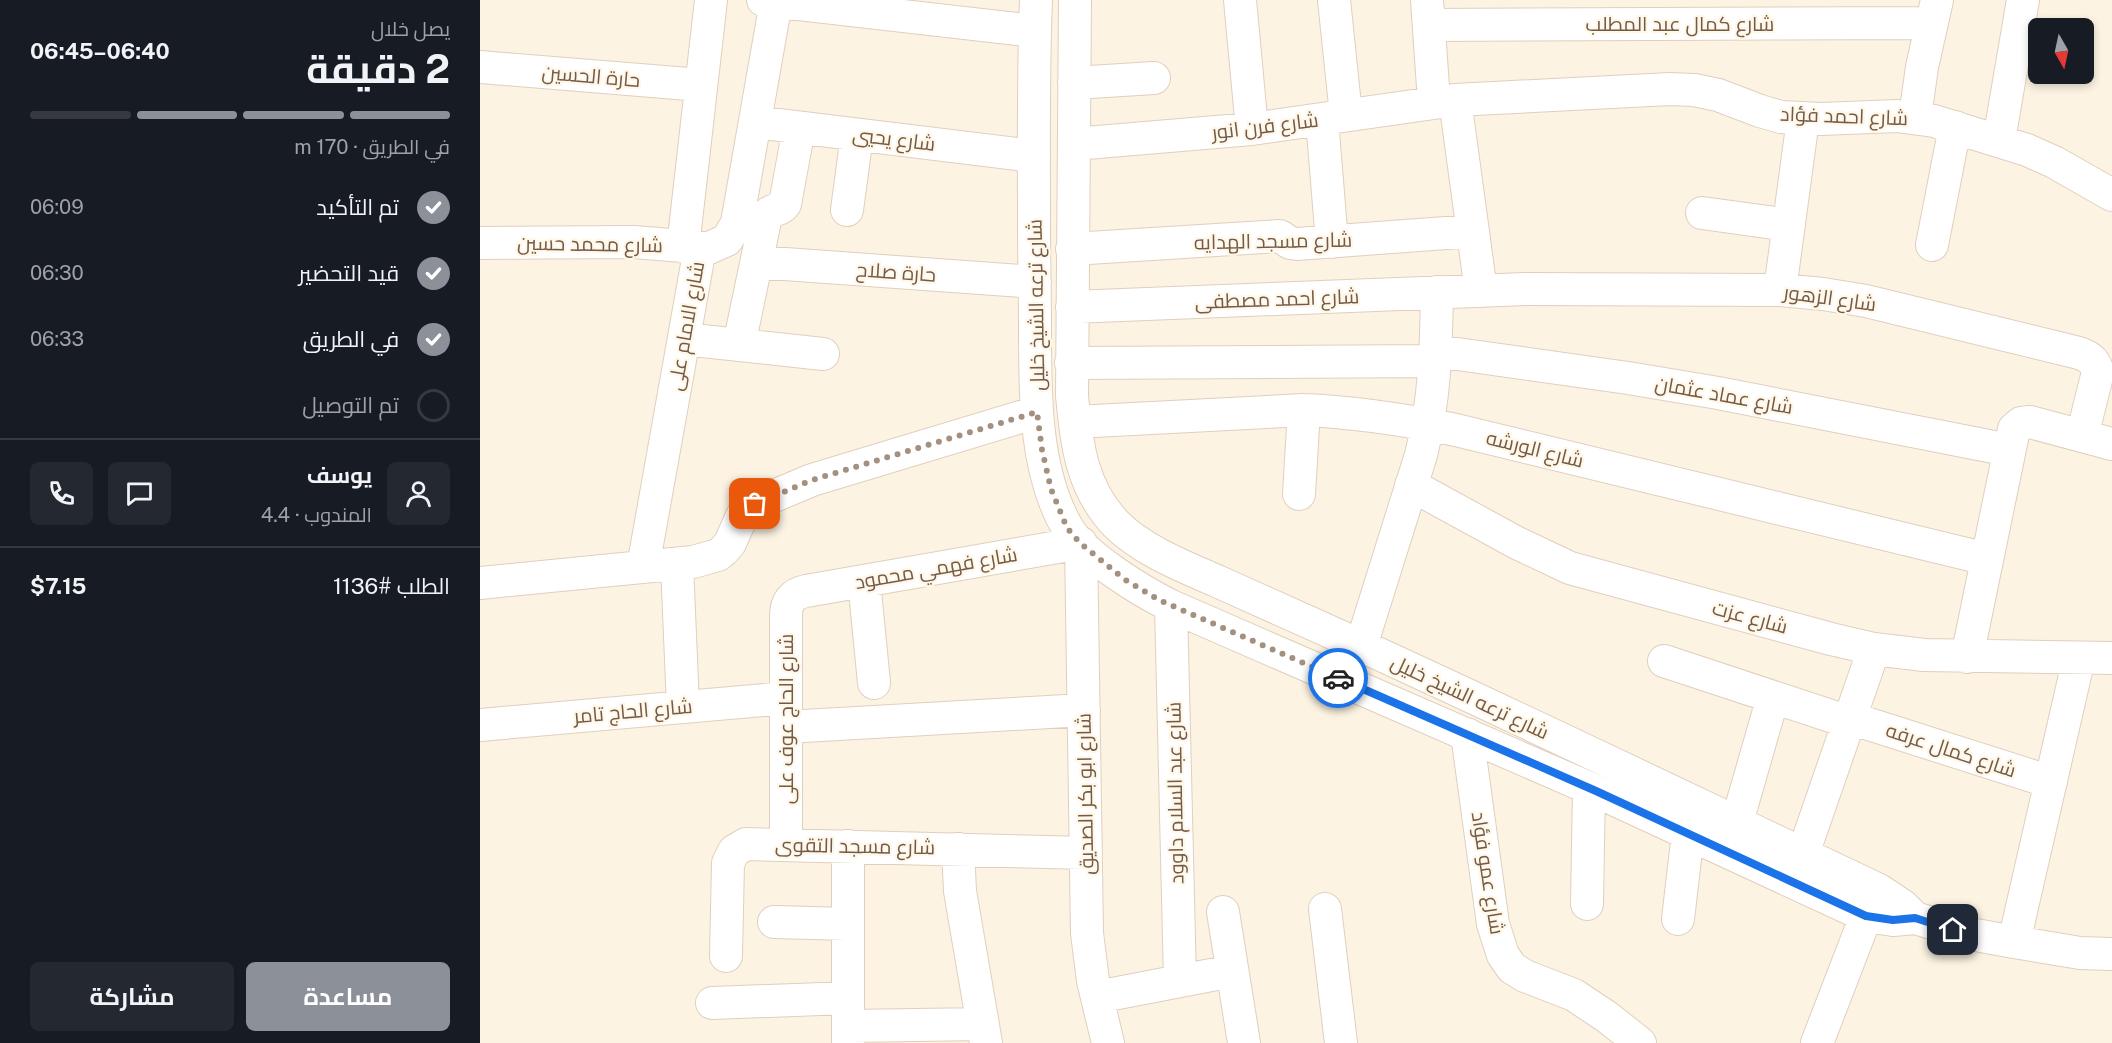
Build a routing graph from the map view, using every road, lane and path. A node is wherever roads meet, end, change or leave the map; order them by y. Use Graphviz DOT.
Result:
graph roads {
  1 [pos="711,0"];
  2 [pos="1036,0"];
  3 [pos="1075,0"];
  4 [pos="1240,0"];
  5 [pos="1334,0"];
  6 [pos="2023,0"];
  7 [pos="770,1"];
  8 [pos="1934,11"];
  9 [pos="1428,12"];
  10 [pos="1775,12"];
  11 [pos="1034,31"];
  12 [pos="480,67"];
  13 [pos="1154,78"];
  14 [pos="1074,83"];
  15 [pos="701,85"];
  16 [pos="1445,101"];
  17 [pos="1334,117"];
  18 [pos="1915,117"];
  19 [pos="1803,119"];
  20 [pos="754,122"];
  21 [pos="1955,127"];
  22 [pos="799,128"];
  23 [pos="1252,129"];
  24 [pos="857,135"];
  25 [pos="1999,140"];
  26 [pos="1074,144"];
  27 [pos="1034,156"];
  28 [pos="2112,195"];
  29 [pos="848,210"];
  30 [pos="1702,213"];
  31 [pos="1790,225"];
  32 [pos="1473,231"];
  33 [pos="1332,242"];
  34 [pos="480,243"];
  35 [pos="1932,245"];
  36 [pos="691,247"];
  37 [pos="1072,249"];
  38 [pos="757,262"];
  39 [pos="1035,282"];
  40 [pos="1780,290"];
  41 [pos="1481,291"];
  42 [pos="1437,292"];
  43 [pos="1072,307"];
  44 [pos="684,339"];
  45 [pos="739,345"];
  46 [pos="823,354"];
  47 [pos="1436,356"];
  48 [pos="1071,363"];
  49 [pos="1304,410"];
  50 [pos="1037,412"];
  51 [pos="1075,422"];
  52 [pos="1428,424"];
  53 [pos="2082,436"];
  54 [pos="2112,444"];
  55 [pos="2009,450"];
  56 [pos="1411,485"];
  57 [pos="1299,494"];
  58 [pos="1080,543"];
  59 [pos="1987,559"];
  60 [pos="677,564"];
  61 [pos="644,567"];
  62 [pos="864,581"];
  63 [pos="480,583"];
  64 [pos="793,596"];
  65 [pos="1171,606"];
  66 [pos="1361,646"];
  67 [pos="1874,649"];
  68 [pos="1967,657"];
  69 [pos="2079,658"];
  70 [pos="2112,658"];
  71 [pos="1664,661"];
  72 [pos="874,683"];
  73 [pos="1773,697"];
  74 [pos="683,707"];
  75 [pos="1084,710"];
  76 [pos="786,712"];
  77 [pos="1850,720"];
  78 [pos="480,725"];
  79 [pos="1467,734"];
  80 [pos="2051,782"];
  81 [pos="1589,788"];
  82 [pos="1737,822"];
  83 [pos="1688,833"];
  84 [pos="786,844"];
  85 [pos="848,846"];
  86 [pos="958,849"];
  87 [pos="1086,853"];
  88 [pos="1803,854"];
  89 [pos="1873,903"];
  90 [pos="1587,904"];
  91 [pos="1325,909"];
  92 [pos="1223,912"];
  93 [pos="1678,919"];
  94 [pos="774,922"];
  95 [pos="848,924"];
  96 [pos="2014,942"];
  97 [pos="2112,954"];
  98 [pos="726,956"];
  99 [pos="1232,971"];
  100 [pos="1180,981"];
  101 [pos="1097,997"];
  102 [pos="712,1003"];
  103 [pos="848,1022"];
  104 [pos="985,1034"];
  105 [pos="1108,1043"];
  106 [pos="1244,1043"];
  107 [pos="1341,1043"];
  108 [pos="1640,1043"];
  109 [pos="1817,1043"];
  1 -- 15 [label="street"];
  2 -- 11 [label="street, شارع ترعه الشيخ خليل"];
  3 -- 14 [label="street, شارع ترعه الشيخ خليل"];
  4 -- 23 [label="street"];
  5 -- 17 [label="street"];
  6 -- 25 [label="street"];
  7 -- 11 [label="street"];
  7 -- 20 [label="street, شارع الامام على"];
  8 -- 10 [label="street, شارع كمال عبد المطلب"];
  8 -- 18 [label="street"];
  9 -- 10 [label="street, شارع كمال عبد المطلب"];
  9 -- 16 [label="street"];
  11 -- 27 [label="street, شارع ترعه الشيخ خليل"];
  12 -- 15 [label="street, حارة الحسين"];
  13 -- 14 [label="street"];
  14 -- 26 [label="street, شارع ترعه الشيخ خليل"];
  15 -- 36 [label="street"];
  16 -- 17 [label="street, شارع فرن انور"];
  16 -- 19 [label="street, شارع احمد فؤاد"];
  16 -- 32 [label="street"];
  17 -- 23 [label="street, شارع فرن انور"];
  17 -- 33 [label="street"];
  18 -- 19 [label="street, شارع احمد فؤاد"];
  18 -- 21 [label="street, شارع احمد فؤاد"];
  19 -- 31 [label="street"];
  20 -- 22 [label="street, شارع يحيي"];
  20 -- 36 [label="street, شارع الامام على"];
  21 -- 25 [label="street, شارع احمد فؤاد"];
  21 -- 35 [label="street"];
  22 -- 24 [label="street, شارع يحيي"];
  22 -- 38 [label="street"];
  23 -- 26 [label="street, شارع فرن انور"];
  24 -- 27 [label="street, شارع يحيي"];
  24 -- 29 [label="street"];
  25 -- 28 [label="street, شارع احمد فؤاد"];
  26 -- 37 [label="street, شارع ترعه الشيخ خليل"];
  27 -- 39 [label="street, شارع ترعه الشيخ خليل"];
  30 -- 31 [label="street"];
  31 -- 40 [label="street"];
  32 -- 33 [label="street, شارع مسجد الهدايه"];
  32 -- 41 [label="street"];
  33 -- 37 [label="street, شارع مسجد الهدايه"];
  34 -- 36 [label="street, شارع محمد حسين"];
  36 -- 44 [label="street, شارع الامام على"];
  37 -- 43 [label="street, شارع ترعه الشيخ خليل"];
  38 -- 39 [label="street, حارة صلاح"];
  38 -- 45 [label="street"];
  39 -- 50 [label="street, شارع ترعه الشيخ خليل"];
  40 -- 41 [label="street, شارع الزهور"];
  40 -- 53 [label="street, شارع الزهور"];
  41 -- 42 [label="street, شارع احمد مصطفى"];
  42 -- 43 [label="street, شارع احمد مصطفى"];
  42 -- 47 [label="street"];
  43 -- 48 [label="street, شارع ترعه الشيخ خليل"];
  44 -- 45 [label="street"];
  44 -- 61 [label="street, شارع الامام على"];
  45 -- 46 [label="street"];
  47 -- 48 [label="street, شارع عماد عثمان"];
  47 -- 52 [label="street"];
  47 -- 55 [label="street, شارع عماد عثمان"];
  48 -- 51 [label="street, شارع ترعه الشيخ خليل"];
  49 -- 51 [label="street, شارع الورشه"];
  49 -- 52 [label="street, شارع الورشه"];
  49 -- 57 [label="street"];
  50 -- 58 [label="street, شارع ترعه الشيخ خليل"];
  50 -- 60 [label="street"];
  51 -- 66 [label="street, شارع ترعه الشيخ خليل"];
  52 -- 56 [label="street"];
  52 -- 59 [label="street, شارع الورشه"];
  53 -- 54 [label="street"];
  53 -- 55 [label="street"];
  55 -- 59 [label="street"];
  56 -- 66 [label="street"];
  56 -- 67 [label="street, شارع عزت"];
  58 -- 62 [label="street, شارع فهمي محمود"];
  58 -- 65 [label="street, شارع ترعه الشيخ خليل"];
  58 -- 75 [label="street, شارع ابو بكر الصديق"];
  59 -- 68 [label="street"];
  60 -- 61 [label="street"];
  60 -- 74 [label="street"];
  61 -- 63 [label="street"];
  62 -- 64 [label="street, شارع فهمي محمود"];
  62 -- 72 [label="street"];
  64 -- 76 [label="street, شارع الحاج عوف على"];
  65 -- 79 [label="street, شارع ترعه الشيخ خليل"];
  65 -- 100 [label="street, شارع عبد السلام داوود"];
  66 -- 82 [label="street, شارع ترعه الشيخ خليل"];
  67 -- 68 [label="street, شارع عزت"];
  67 -- 77 [label="street"];
  68 -- 69 [label="street, شارع عزت"];
  69 -- 70 [label="street, شارع عزت"];
  69 -- 80 [label="street"];
  71 -- 73 [label="street, شارع كمال عرفه"];
  73 -- 77 [label="street, شارع كمال عرفه"];
  73 -- 82 [label="street"];
  74 -- 76 [label="street, شارع الحاج تامر"];
  74 -- 78 [label="street, شارع الحاج تامر"];
  75 -- 76 [label="street, شارع الحاج تامر"];
  75 -- 87 [label="street, شارع ابو بكر الصديق"];
  76 -- 84 [label="street, شارع الحاج عوف على"];
  77 -- 80 [label="street, شارع كمال عرفه"];
  77 -- 88 [label="street"];
  79 -- 81 [label="street, شارع ترعه الشيخ خليل"];
  79 -- 108 [label="street, شارع عمو فؤاد"];
  80 -- 96 [label="street"];
  81 -- 83 [label="street, شارع ترعه الشيخ خليل"];
  81 -- 90 [label="street"];
  82 -- 88 [label="street, شارع ترعه الشيخ خليل"];
  83 -- 89 [label="street, شارع ترعه الشيخ خليل"];
  83 -- 93 [label="street"];
  84 -- 85 [label="street, شارع مسجد التقوى"];
  84 -- 98 [label="street, شارع مسجد التقوى"];
  85 -- 86 [label="street, شارع مسجد التقوى"];
  85 -- 95 [label="street"];
  86 -- 87 [label="street, شارع مسجد التقوى"];
  86 -- 104 [label="street"];
  87 -- 101 [label="street, شارع ابو بكر الصديق"];
  88 -- 89 [label="street, شارع ترعه الشيخ خليل"];
  89 -- 96 [label="street, شارع ترعه الشيخ خليل"];
  89 -- 109 [label="street"];
  91 -- 107 [label="street"];
  92 -- 99 [label="street"];
  94 -- 95 [label="street"];
  95 -- 103 [label="street"];
  96 -- 97 [label="street, شارع ترعه الشيخ خليل"];
  99 -- 100 [label="street"];
  99 -- 106 [label="street"];
  100 -- 101 [label="street"];
  101 -- 105 [label="street, شارع ابو بكر الصديق"];
  102 -- 103 [label="street"];
  103 -- 104 [label="street"];
}
